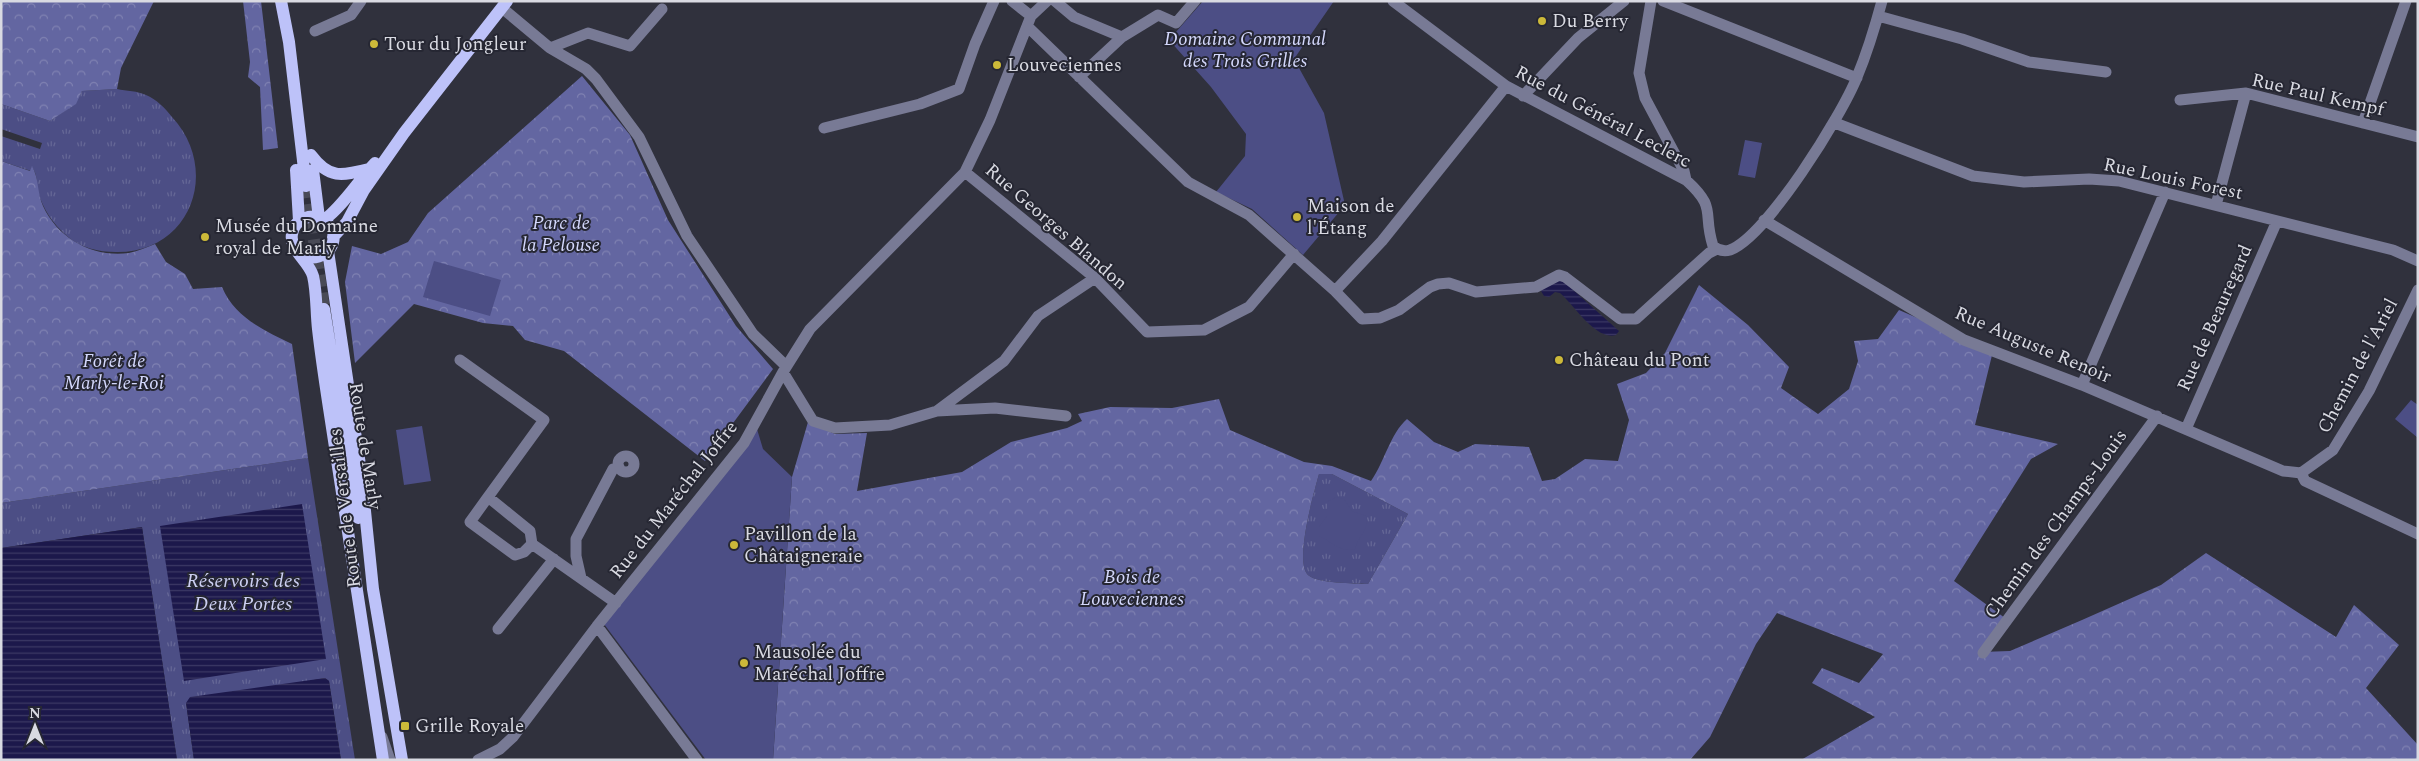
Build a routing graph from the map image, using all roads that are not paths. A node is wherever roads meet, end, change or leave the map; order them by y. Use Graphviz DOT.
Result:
graph roads {
  1 [pos="281,1"];
  2 [pos="361,1"];
  3 [pos="994,1"];
  4 [pos="1012,1"];
  5 [pos="1047,1"];
  6 [pos="1056,1"];
  7 [pos="1195,1"];
  8 [pos="1393,1"];
  9 [pos="1624,1"];
  10 [pos="1651,1"];
  11 [pos="1663,1"];
  12 [pos="1882,1"];
  13 [pos="2406,1"];
  14 [pos="504,5"];
  15 [pos="662,9"];
  16 [pos="1878,16"];
  17 [pos="1029,21"];
  18 [pos="315,31"];
  19 [pos="1122,37"];
  20 [pos="289,42"];
  21 [pos="550,48"];
  22 [pos="2106,72"];
  23 [pos="1079,77"];
  24 [pos="1857,78"];
  25 [pos="1506,86"];
  26 [pos="2246,93"];
  27 [pos="1523,96"];
  28 [pos="2180,100"];
  29 [pos="1835,123"];
  30 [pos="2363,123"];
  31 [pos="824,128"];
  32 [pos="404,133"];
  33 [pos="2418,137"];
  34 [pos="311,155"];
  35 [pos="369,169"];
  36 [pos="965,172"];
  37 [pos="1686,180"];
  38 [pos="306,186"];
  39 [pos="2165,192"];
  40 [pos="2216,205"];
  41 [pos="321,219"];
  42 [pos="1764,220"];
  43 [pos="299,221"];
  44 [pos="2277,221"];
  45 [pos="333,237"];
  46 [pos="1717,249"];
  47 [pos="328,251"];
  48 [pos="1294,254"];
  49 [pos="301,255"];
  50 [pos="2418,260"];
  51 [pos="1095,278"];
  52 [pos="2418,290"];
  53 [pos="1335,291"];
  54 [pos="324,309"];
  55 [pos="460,360"];
  56 [pos="785,369"];
  57 [pos="2082,385"];
  58 [pos="937,411"];
  59 [pos="1066,416"];
  60 [pos="2158,416"];
  61 [pos="2186,428"];
  62 [pos="619,467"];
  63 [pos="2301,473"];
  64 [pos="488,497"];
  65 [pos="2418,534"];
  66 [pos="532,544"];
  67 [pos="554,559"];
  68 [pos="581,578"];
  69 [pos="373,589"];
  70 [pos="616,603"];
  71 [pos="597,626"];
  72 [pos="498,629"];
  73 [pos="1984,653"];
  74 [pos="378,729"];
  75 [pos="383,760"];
  76 [pos="390,760"];
  77 [pos="402,760"];
  78 [pos="478,760"];
  79 [pos="697,760"];
  1 -- 20 [label="main road"];
  2 -- 18 [label="street"];
  3 -- 31 [label="street"];
  4 -- 17 [label="street"];
  5 -- 17 [label="street"];
  6 -- 19 [label="street"];
  7 -- 19 [label="street"];
  8 -- 25 [label="street, Rue du Général Leclerc"];
  9 -- 27 [label="street"];
  10 -- 37 [label="street"];
  11 -- 24 [label="street"];
  12 -- 16 [label="street"];
  13 -- 30 [label="street"];
  14 -- 21 [label="street"];
  14 -- 32 [label="main road, Route de Versailles"];
  15 -- 21 [label="street"];
  16 -- 22 [label="street"];
  16 -- 24 [label="street"];
  17 -- 23 [label="street"];
  17 -- 36 [label="street, Rue du Maréchal Joffre"];
  19 -- 23 [label="street"];
  20 -- 34 [label="main road"];
  20 -- 38 [label="main road"];
  20 -- 43 [label="main road"];
  21 -- 56 [label="street"];
  23 -- 48 [label="street"];
  24 -- 29 [label="street"];
  25 -- 27 [label="street, Rue du Général Leclerc"];
  25 -- 53 [label="street"];
  26 -- 28 [label="street, Rue Paul Kempf"];
  26 -- 30 [label="street, Rue Paul Kempf"];
  26 -- 40 [label="street"];
  27 -- 37 [label="street, Rue du Général Leclerc"];
  29 -- 39 [label="street, Rue Louis Forest"];
  29 -- 42 [label="street"];
  30 -- 33 [label="street, Rue Paul Kempf"];
  32 -- 35 [label="main road, Route de Versailles"];
  32 -- 45 [label="main road, Route de Versailles"];
  34 -- 35 [label="main road"];
  34 -- 41 [label="main road"];
  35 -- 41 [label="main road, Route de Versailles"];
  36 -- 51 [label="street, Rue Georges Blandon"];
  36 -- 56 [label="street, Rue du Maréchal Joffre"];
  37 -- 46 [label="street, Rue du Général Leclerc"];
  39 -- 40 [label="street, Rue Louis Forest"];
  39 -- 57 [label="street"];
  40 -- 44 [label="street, Rue Louis Forest"];
  41 -- 43 [label="main road"];
  41 -- 45 [label="main road"];
  42 -- 46 [label="street"];
  42 -- 57 [label="street, Rue Auguste Renoir"];
  43 -- 49 [label="main road, Route de Versailles"];
  44 -- 50 [label="street, Rue Louis Forest"];
  44 -- 61 [label="street, Rue de Beauregard"];
  45 -- 47 [label="main road, Route de Versailles"];
  46 -- 53 [label="street"];
  47 -- 49 [label="main road"];
  47 -- 69 [label="main road, Route de Versailles"];
  48 -- 51 [label="street, Rue Georges Blandon"];
  48 -- 53 [label="street"];
  49 -- 74 [label="main road, Route de Versailles"];
  51 -- 58 [label="street"];
  52 -- 63 [label="street, Chemin de l'Ariel"];
  54 -- 69 [label="main road, Route de Marly"];
  55 -- 64 [label="street"];
  56 -- 58 [label="street"];
  56 -- 70 [label="street, Rue du Maréchal Joffre"];
  57 -- 60 [label="street, Rue Auguste Renoir"];
  58 -- 59 [label="street"];
  60 -- 61 [label="street, Rue Auguste Renoir"];
  60 -- 73 [label="street, Chemin des Champs-Louis"];
  61 -- 63 [label="street, Rue Auguste Renoir"];
  62 -- 68 [label="street"];
  63 -- 65 [label="street"];
  64 -- 66 [label="street"];
  64 -- 66 [label="street"];
  66 -- 67 [label="street"];
  67 -- 68 [label="street"];
  67 -- 72 [label="street"];
  68 -- 70 [label="street"];
  69 -- 77 [label="main road, Route de Versailles"];
  70 -- 71 [label="street, Rue du Maréchal Joffre"];
  71 -- 78 [label="street, Rue du Maréchal Joffre"];
  71 -- 79 [label="street"];
  74 -- 75 [label="main road, Route de Versailles"];
  74 -- 76 [label="street"];
}
